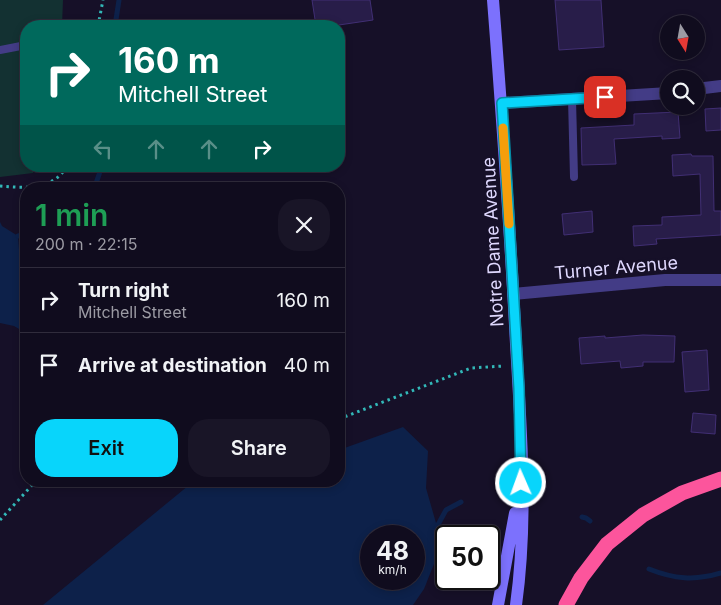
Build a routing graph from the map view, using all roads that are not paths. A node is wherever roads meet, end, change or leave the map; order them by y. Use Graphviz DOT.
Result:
graph roads {
  1 [pos="493,0"];
  2 [pos="20,46"];
  3 [pos="0,50"];
  4 [pos="721,86"];
  5 [pos="705,88"];
  6 [pos="660,94"];
  7 [pos="572,99"];
  8 [pos="502,103"];
  9 [pos="574,177"];
  10 [pos="721,280"];
  11 [pos="514,294"];
  12 [pos="721,479"];
  13 [pos="521,483"];
  14 [pos="498,605"];
  15 [pos="516,605"];
  16 [pos="566,605"];
  1 -- 8 [label="main road, Notre Dame Avenue"];
  2 -- 3 [label="lane"];
  4 -- 5 [label="street"];
  6 -- 7 [label="street"];
  7 -- 8 [label="street"];
  7 -- 9 [label="lane"];
  8 -- 11 [label="main road, Notre Dame Avenue"];
  10 -- 11 [label="street, Turner Avenue"];
  11 -- 13 [label="main road, Notre Dame Avenue"];
  12 -- 16 [label="highway"];
  13 -- 14 [label="main road, Notre Dame Avenue"];
  13 -- 15 [label="main road, Notre Dame Avenue"];
}
